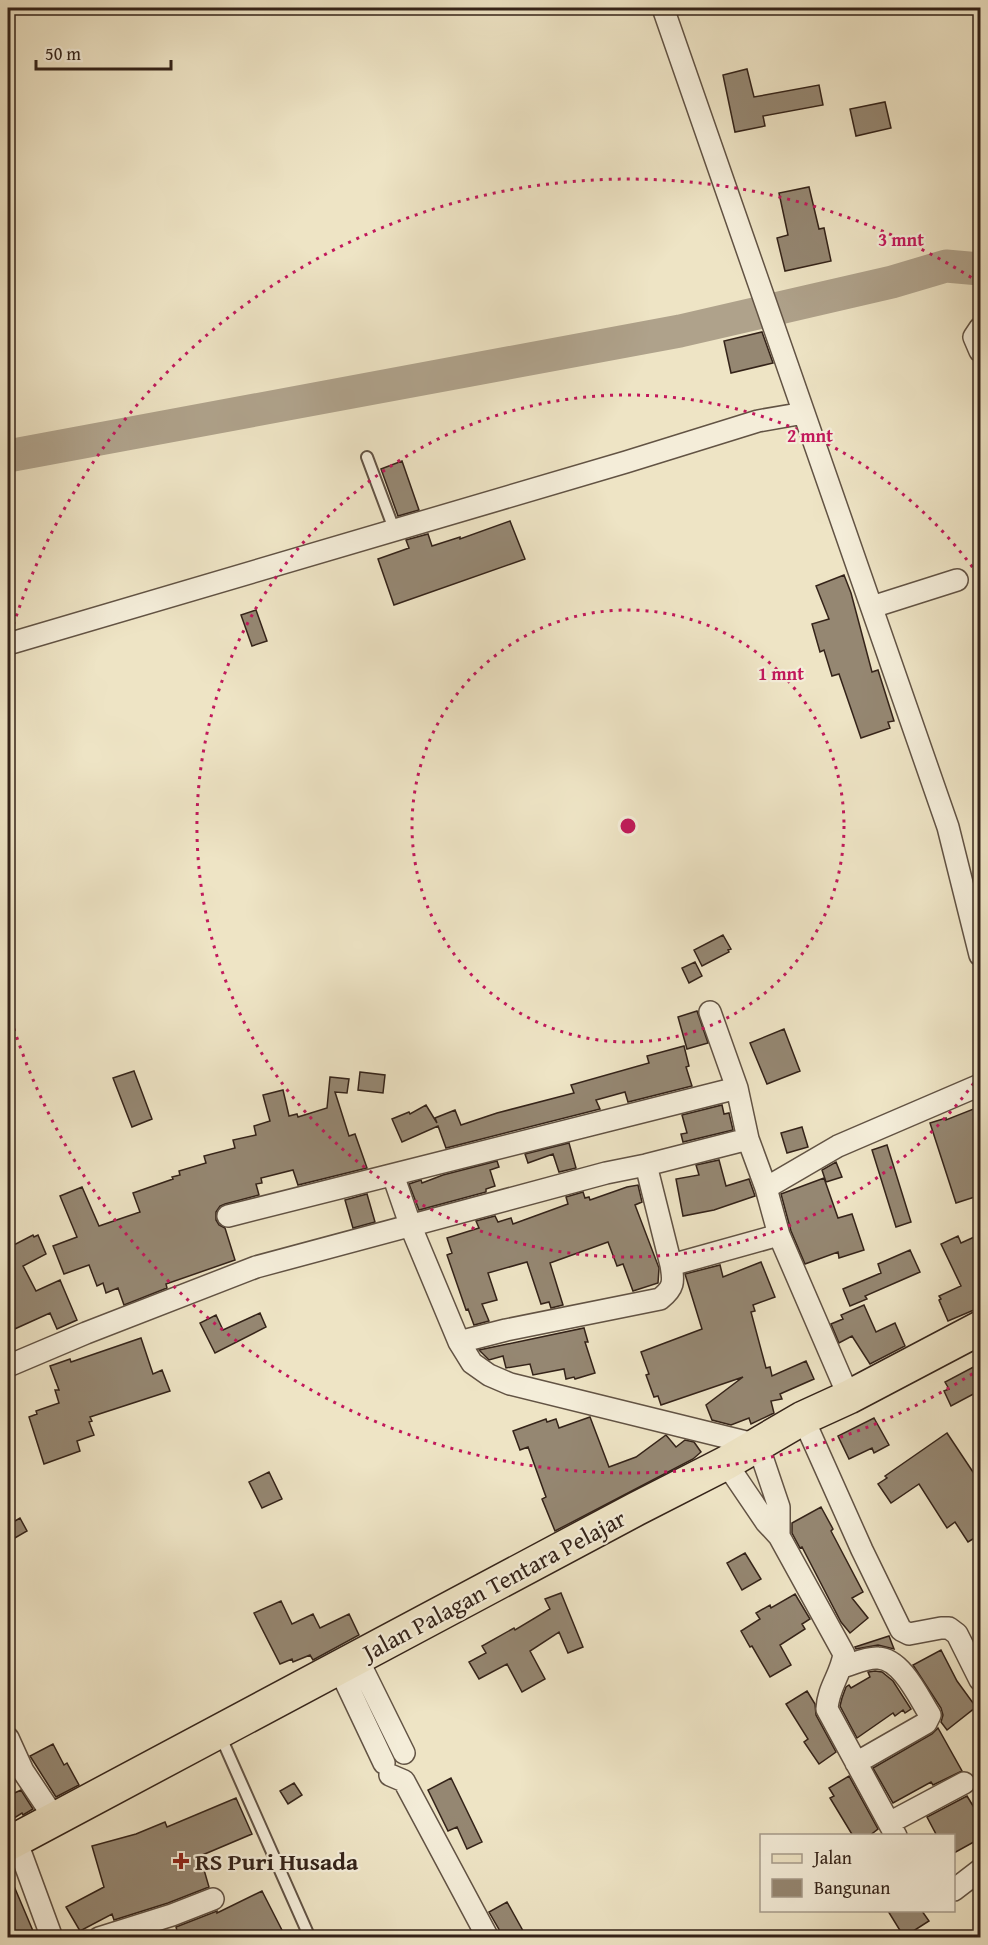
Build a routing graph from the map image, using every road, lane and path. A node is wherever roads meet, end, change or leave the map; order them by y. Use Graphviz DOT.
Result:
graph roads {
  1 [pos="663,8"];
  2 [pos="981,328"];
  3 [pos="981,351"];
  4 [pos="804,413"];
  5 [pos="367,457"];
  6 [pos="394,529"];
  7 [pos="957,580"];
  8 [pos="872,607"];
  9 [pos="8,644"];
  10 [pos="981,955"];
  11 [pos="710,1012"];
  12 [pos="981,1085"];
  13 [pos="737,1088"];
  14 [pos="748,1139"];
  15 [pos="646,1165"];
  16 [pos="393,1174"];
  17 [pos="766,1188"];
  18 [pos="228,1216"];
  19 [pos="411,1227"];
  20 [pos="779,1235"];
  21 [pos="671,1265"];
  22 [pos="981,1328"];
  23 [pos="459,1342"];
  24 [pos="8,1366"];
  25 [pos="849,1397"];
  26 [pos="803,1418"];
  27 [pos="758,1445"];
  28 [pos="726,1463"];
  29 [pos="779,1536"];
  30 [pos="348,1663"];
  31 [pos="842,1666"];
  32 [pos="981,1680"];
  33 [pos="219,1732"];
  34 [pos="8,1738"];
  35 [pos="856,1763"];
  36 [pos="964,1784"];
  37 [pos="55,1820"];
  38 [pos="892,1829"];
  39 [pos="12,1842"];
  40 [pos="981,1870"];
  41 [pos="955,1889"];
  42 [pos="213,1899"];
  43 [pos="52,1938"];
  44 [pos="99,1938"];
  45 [pos="310,1938"];
  46 [pos="488,1938"];
  1 -- 4 [label="street"];
  2 -- 3 [label="street"];
  4 -- 6 [label="street"];
  4 -- 8 [label="street"];
  5 -- 6 [label="lane"];
  6 -- 9 [label="street"];
  7 -- 8 [label="street"];
  8 -- 10 [label="street"];
  11 -- 13 [label="street"];
  12 -- 17 [label="street"];
  13 -- 14 [label="street"];
  13 -- 16 [label="street"];
  14 -- 15 [label="street"];
  14 -- 17 [label="street"];
  15 -- 19 [label="street"];
  15 -- 21 [label="street"];
  16 -- 18 [label="street"];
  16 -- 19 [label="street"];
  17 -- 20 [label="street"];
  19 -- 23 [label="street"];
  19 -- 24 [label="street"];
  20 -- 21 [label="street"];
  20 -- 25 [label="street"];
  21 -- 23 [label="street"];
  22 -- 25 [label="main road, Jalan Palagan Tentara Pelajar"];
  23 -- 27 [label="street"];
  25 -- 26 [label="main road, Jalan Palagan Tentara Pelajar"];
  26 -- 27 [label="main road, Jalan Palagan Tentara Pelajar"];
  26 -- 32 [label="street"];
  27 -- 28 [label="main road, Jalan Palagan Tentara Pelajar"];
  27 -- 29 [label="street"];
  28 -- 29 [label="street"];
  28 -- 30 [label="main road, Jalan Palagan Tentara Pelajar"];
  29 -- 31 [label="street"];
  30 -- 33 [label="main road, Jalan Palagan Tentara Pelajar"];
  30 -- 46 [label="street"];
  31 -- 35 [label="street"];
  31 -- 35 [label="street"];
  33 -- 37 [label="main road, Jalan Palagan Tentara Pelajar"];
  33 -- 45 [label="lane"];
  34 -- 37 [label="street"];
  35 -- 38 [label="street"];
  36 -- 38 [label="street"];
  37 -- 39 [label="main road, Jalan Palagan Tentara Pelajar"];
  39 -- 43 [label="street"];
  40 -- 41 [label="street"];
  42 -- 44 [label="street"];
}
